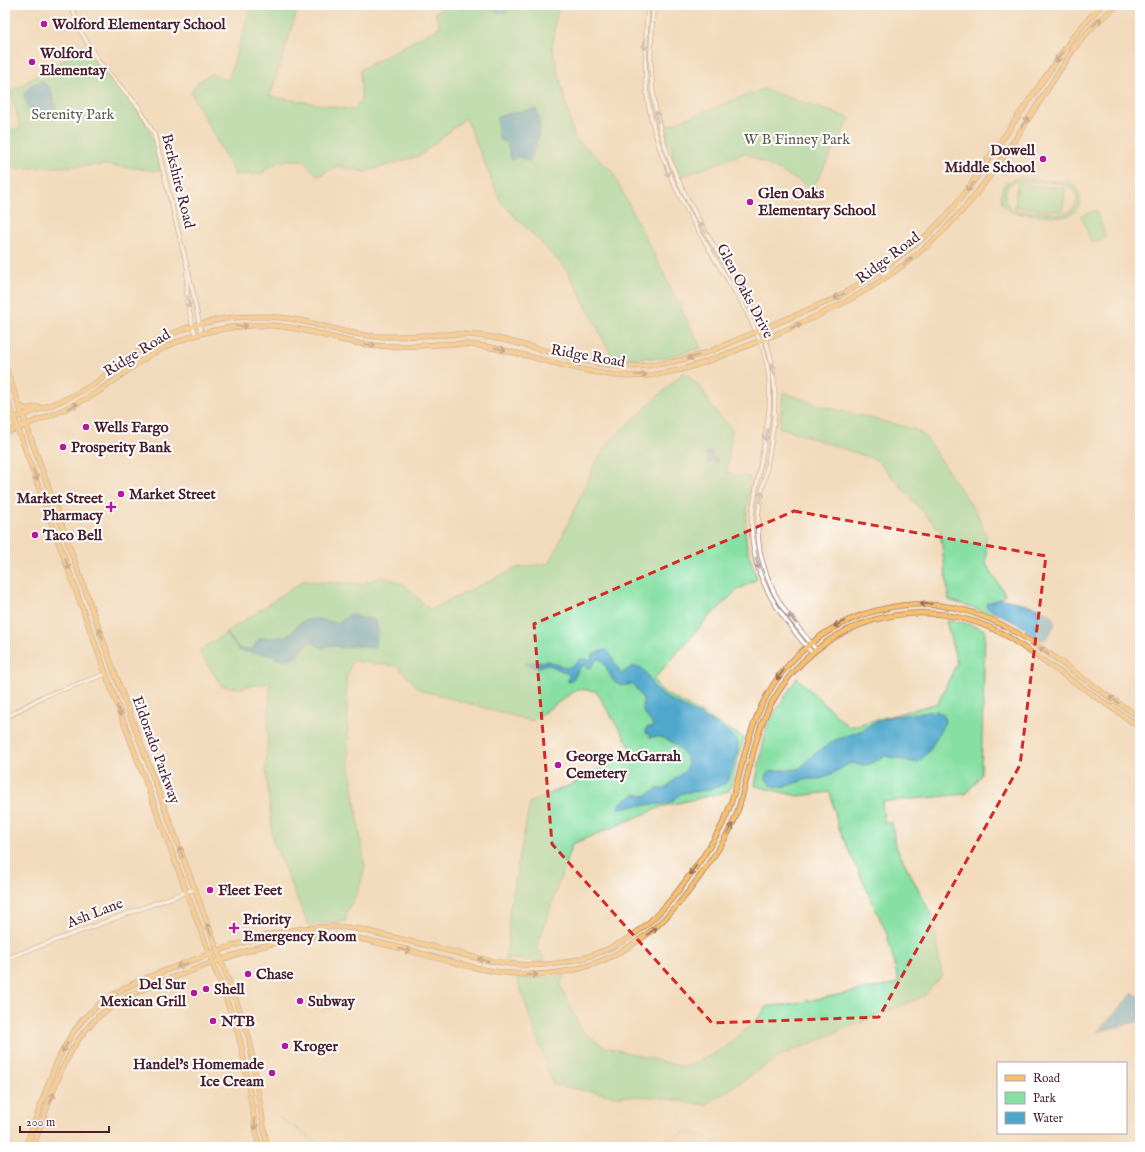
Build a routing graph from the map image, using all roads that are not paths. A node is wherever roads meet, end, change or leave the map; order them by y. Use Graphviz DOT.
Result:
graph roads {
  1 [pos="71,5"];
  2 [pos="648,5"];
  3 [pos="654,5"];
  4 [pos="1102,5"];
  5 [pos="1118,5"];
  6 [pos="1073,37"];
  7 [pos="1079,42"];
  8 [pos="1001,143"];
  9 [pos="996,166"];
  10 [pos="187,268"];
  11 [pos="199,324"];
  12 [pos="193,326"];
  13 [pos="762,330"];
  14 [pos="201,332"];
  15 [pos="757,332"];
  16 [pos="196,334"];
  17 [pos="763,340"];
  18 [pos="712,351"];
  19 [pos="714,360"];
  20 [pos="5,366"];
  21 [pos="5,393"];
  22 [pos="5,399"];
  23 [pos="20,405"];
  24 [pos="51,406"];
  25 [pos="23,415"];
  26 [pos="14,418"];
  27 [pos="769,419"];
  28 [pos="774,419"];
  29 [pos="5,421"];
  30 [pos="37,421"];
  31 [pos="26,425"];
  32 [pos="18,428"];
  33 [pos="5,433"];
  34 [pos="20,434"];
  35 [pos="35,448"];
  36 [pos="62,524"];
  37 [pos="54,527"];
  38 [pos="810,643"];
  39 [pos="806,646"];
  40 [pos="814,651"];
  41 [pos="106,674"];
  42 [pos="1140,717"];
  43 [pos="5,718"];
  44 [pos="1140,727"];
  45 [pos="194,889"];
  46 [pos="186,892"];
  47 [pos="217,952"];
  48 [pos="209,954"];
  49 [pos="5,959"];
  50 [pos="221,960"];
  51 [pos="212,963"];
  52 [pos="249,1038"];
  53 [pos="240,1040"];
  54 [pos="5,1096"];
  55 [pos="260,1099"];
  56 [pos="252,1100"];
  57 [pos="12,1147"];
  58 [pos="25,1147"];
  59 [pos="33,1147"];
  60 [pos="258,1147"];
  61 [pos="268,1147"];
  1 -- 10 [label="street, Berkshire Road"];
  2 -- 15 [label="street, Glen Oaks Drive, one-way"];
  13 -- 3 [label="street, Glen Oaks Drive, one-way"];
  4 -- 6 [label="main road, Ridge Road"];
  7 -- 5 [label="main road, Ridge Road, one-way"];
  6 -- 7 [label="main road"];
  6 -- 8 [label="main road, Ridge Road, one-way"];
  9 -- 7 [label="main road, Ridge Road, one-way"];
  8 -- 9 [label="main road"];
  8 -- 13 [label="main road, Ridge Road, one-way"];
  17 -- 9 [label="main road, Ridge Road, one-way"];
  10 -- 11 [label="street, Berkshire Road"];
  10 -- 12 [label="street, Berkshire Road, one-way"];
  11 -- 12 [label="main road, Ridge Road"];
  11 -- 14 [label="street, Berkshire Road"];
  18 -- 11 [label="main road, Ridge Road, one-way"];
  12 -- 16 [label="street, Berkshire Road"];
  12 -- 24 [label="main road, Ridge Road"];
  13 -- 15 [label="main road, Ridge Road"];
  13 -- 17 [label="street, Glen Oaks Drive"];
  14 -- 16 [label="main road, Ridge Road"];
  14 -- 19 [label="main road, Ridge Road, one-way"];
  15 -- 17 [label="street, Glen Oaks Drive"];
  15 -- 18 [label="main road, Ridge Road"];
  30 -- 16 [label="main road, Ridge Road, one-way"];
  17 -- 19 [label="main road, Ridge Road"];
  17 -- 27 [label="street, Glen Oaks Drive"];
  28 -- 17 [label="street, Glen Oaks Drive, one-way"];
  18 -- 19 [label="main road"];
  20 -- 23 [label="main road, Eldorado Parkway"];
  21 -- 26 [label="main road, Eldorado Parkway"];
  22 -- 29 [label="main road"];
  23 -- 24 [label="main road"];
  23 -- 25 [label="main road, Eldorado Parkway"];
  24 -- 25 [label="main road, Ridge Road"];
  25 -- 26 [label="main road, Ridge Road"];
  25 -- 31 [label="main road, Eldorado Parkway"];
  26 -- 29 [label="main road, Ridge Road"];
  26 -- 32 [label="main road, Eldorado Parkway"];
  27 -- 28 [label="street"];
  27 -- 39 [label="street, Glen Oaks Drive, one-way"];
  38 -- 28 [label="street, Glen Oaks Drive, one-way"];
  30 -- 31 [label="main road, Ridge Road"];
  30 -- 35 [label="main road"];
  31 -- 32 [label="main road, Ridge Road"];
  31 -- 35 [label="main road, Eldorado Parkway"];
  32 -- 33 [label="main road, Ridge Road"];
  32 -- 34 [label="main road, Eldorado Parkway"];
  33 -- 34 [label="main road"];
  34 -- 37 [label="main road, Eldorado Parkway, one-way"];
  35 -- 36 [label="main road, Eldorado Parkway"];
  36 -- 37 [label="main road"];
  45 -- 36 [label="main road, Eldorado Parkway, one-way"];
  37 -- 41 [label="main road, Eldorado Parkway, one-way"];
  38 -- 39 [label="main road"];
  38 -- 40 [label="street, Glen Oaks Drive"];
  42 -- 38 [label="main road, one-way"];
  39 -- 40 [label="street, Glen Oaks Drive"];
  39 -- 47 [label="main road, one-way"];
  40 -- 44 [label="main road"];
  50 -- 40 [label="main road, one-way"];
  41 -- 43 [label="street"];
  41 -- 46 [label="main road, Eldorado Parkway, one-way"];
  45 -- 46 [label="street, Ash Lane"];
  47 -- 45 [label="main road, Eldorado Parkway, one-way"];
  46 -- 48 [label="main road, Eldorado Parkway"];
  46 -- 49 [label="street, Ash Lane"];
  47 -- 48 [label="main road"];
  47 -- 50 [label="main road, Eldorado Parkway"];
  48 -- 51 [label="main road, Eldorado Parkway"];
  48 -- 58 [label="main road, one-way"];
  50 -- 51 [label="main road"];
  50 -- 52 [label="main road, Eldorado Parkway"];
  51 -- 53 [label="main road, Eldorado Parkway"];
  59 -- 51 [label="main road, one-way"];
  52 -- 53 [label="main road"];
  52 -- 55 [label="main road, Eldorado Parkway"];
  53 -- 56 [label="main road, Eldorado Parkway"];
  54 -- 57 [label="street"];
  55 -- 56 [label="main road"];
  55 -- 61 [label="main road, Eldorado Parkway"];
  56 -- 60 [label="main road, Eldorado Parkway, one-way"];
}
